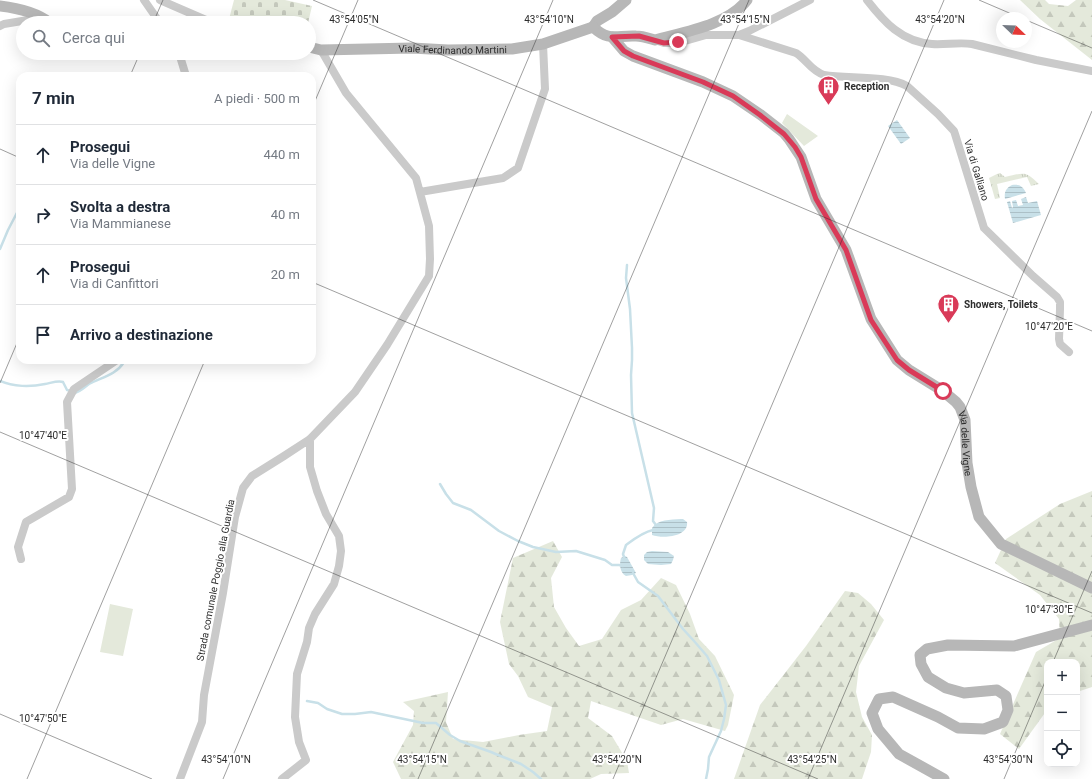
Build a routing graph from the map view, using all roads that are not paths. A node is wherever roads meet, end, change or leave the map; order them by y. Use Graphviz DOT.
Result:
graph roads {
  1 [pos="144,0"];
  2 [pos="160,0"];
  3 [pos="626,0"];
  4 [pos="748,0"];
  5 [pos="810,0"];
  6 [pos="867,0"];
  7 [pos="0,6"];
  8 [pos="37,16"];
  9 [pos="155,16"];
  10 [pos="195,16"];
  11 [pos="16,22"];
  12 [pos="0,26"];
  13 [pos="593,27"];
  14 [pos="739,34"];
  15 [pos="612,37"];
  16 [pos="655,40"];
  17 [pos="542,44"];
  18 [pos="316,49"];
  19 [pos="321,50"];
  20 [pos="181,60"];
  21 [pos="1092,71"];
  22 [pos="185,72"];
  23 [pos="420,192"];
  24 [pos="1069,352"];
  25 [pos="110,364"];
  26 [pos="310,439"];
  27 [pos="21,559"];
  28 [pos="1092,588"];
  29 [pos="1092,625"];
  30 [pos="180,779"];
  31 [pos="282,779"];
  32 [pos="944,779"];
  1 -- 9 [label="street"];
  2 -- 10 [label="street"];
  3 -- 13 [label="street"];
  4 -- 16 [label="street"];
  5 -- 14 [label="street"];
  6 -- 21 [label="street"];
  7 -- 8 [label="street"];
  11 -- 12 [label="street"];
  13 -- 15 [label="street"];
  13 -- 17 [label="street, Viale Ferdinando Martini"];
  14 -- 16 [label="street"];
  14 -- 24 [label="street, Via di Galliano"];
  15 -- 16 [label="street"];
  15 -- 28 [label="street, Via delle Vigne"];
  17 -- 19 [label="street, Viale Ferdinando Martini"];
  17 -- 23 [label="street"];
  18 -- 19 [label="street, Viale Ferdinando Martini"];
  19 -- 23 [label="street, Strada comunale Poggio alla Guardia"];
  20 -- 22 [label="street"];
  23 -- 26 [label="street, Strada comunale Poggio alla Guardia"];
  25 -- 27 [label="street"];
  26 -- 30 [label="street, Strada comunale Poggio alla Guardia"];
  26 -- 31 [label="street"];
  29 -- 32 [label="street"];
}
